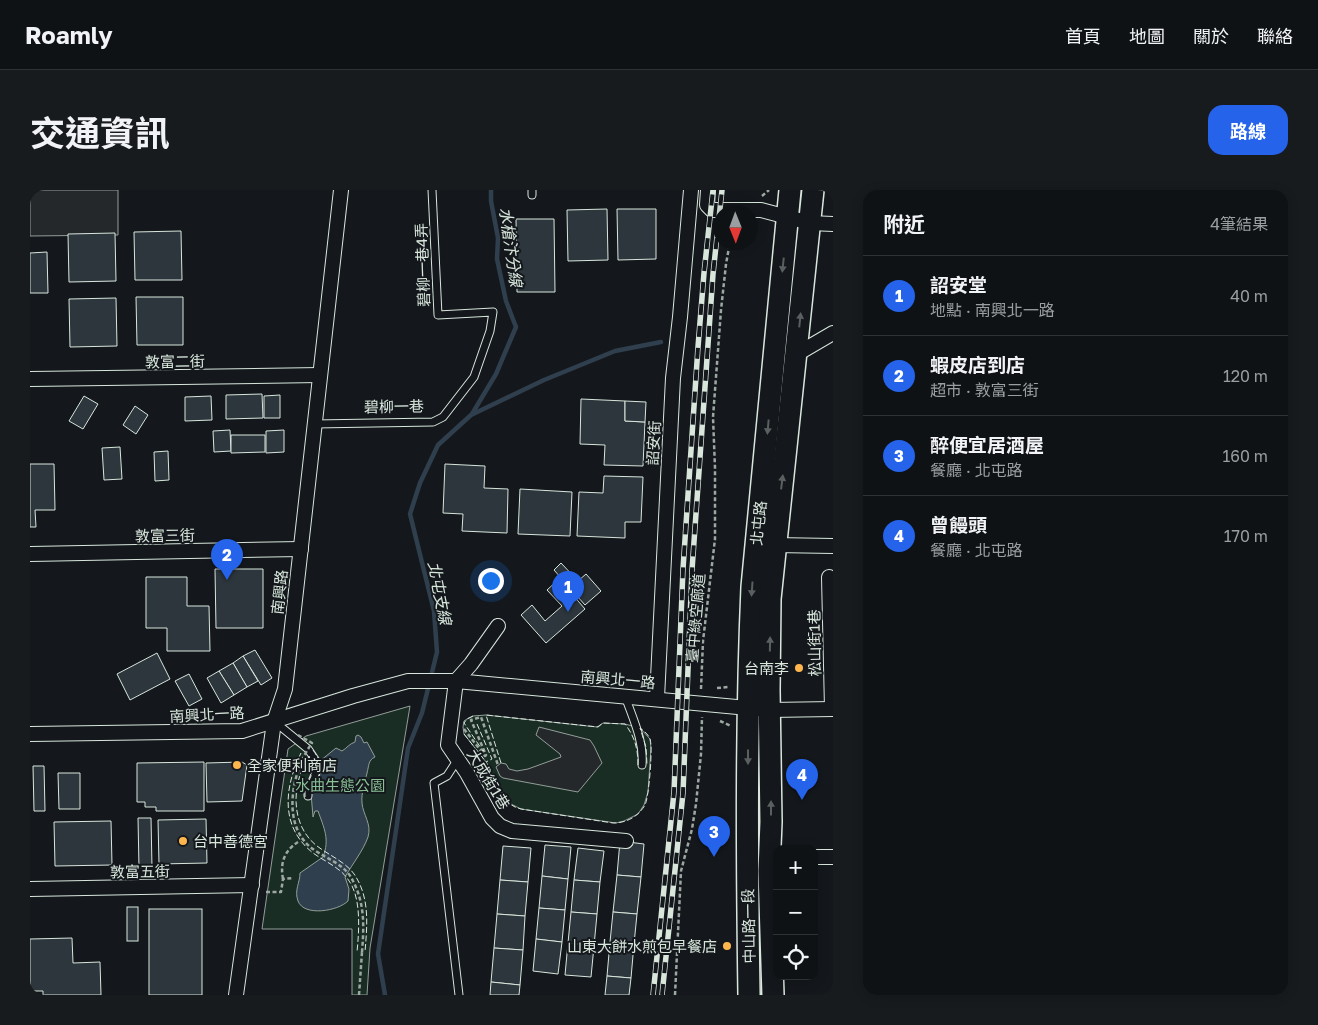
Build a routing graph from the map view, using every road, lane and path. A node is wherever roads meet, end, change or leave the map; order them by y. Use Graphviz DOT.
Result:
graph roads {
  1 [pos="341,190"];
  2 [pos="432,190"];
  3 [pos="691,190"];
  4 [pos="708,190"];
  5 [pos="790,190"];
  6 [pos="813,190"];
  7 [pos="788,217"];
  8 [pos="810,223"];
  9 [pos="833,224"];
  10 [pos="729,250"];
  11 [pos="493,312"];
  12 [pos="833,333"];
  13 [pos="797,354"];
  14 [pos="320,375"];
  15 [pos="30,379"];
  16 [pos="315,424"];
  17 [pos="775,545"];
  18 [pos="833,546"];
  19 [pos="301,549"];
  20 [pos="30,554"];
  21 [pos="830,577"];
  22 [pos="498,626"];
  23 [pos="456,681"];
  24 [pos="728,687"];
  25 [pos="717,688"];
  26 [pos="625,696"];
  27 [pos="657,698"];
  28 [pos="701,704"];
  29 [pos="748,708"];
  30 [pos="832,709"];
  31 [pos="770,710"];
  32 [pos="717,719"];
  33 [pos="274,722"];
  34 [pos="462,726"];
  35 [pos="732,727"];
  36 [pos="30,734"];
  37 [pos="298,735"];
  38 [pos="308,749"];
  39 [pos="458,759"];
  40 [pos="498,765"];
  41 [pos="642,766"];
  42 [pos="308,796"];
  43 [pos="626,841"];
  44 [pos="298,842"];
  45 [pos="773,857"];
  46 [pos="818,857"];
  47 [pos="833,857"];
  48 [pos="747,858"];
  49 [pos="293,878"];
  50 [pos="283,879"];
  51 [pos="252,885"];
  52 [pos="30,889"];
  53 [pos="773,890"];
  54 [pos="266,892"];
  55 [pos="236,995"];
  56 [pos="359,995"];
  57 [pos="459,995"];
  58 [pos="675,995"];
  59 [pos="749,995"];
  60 [pos="773,995"];
  1 -- 14 [label="street, 南興路"];
  2 -- 11 [label="lane, 碧柳一巷4弄"];
  3 -- 27 [label="street, 詔安街"];
  4 -- 7 [label="street"];
  5 -- 7 [label="main road, 北屯路"];
  6 -- 8 [label="main road, 北屯路"];
  7 -- 8 [label="street"];
  7 -- 29 [label="main road, 北屯路, one-way"];
  8 -- 9 [label="street"];
  13 -- 8 [label="main road, 北屯路, one-way"];
  10 -- 28 [label="path, 臺中綠空廊道"];
  11 -- 16 [label="lane, 碧柳一巷"];
  12 -- 13 [label="street"];
  17 -- 13 [label="main road, 北屯路, one-way"];
  14 -- 15 [label="street, 敦富二街"];
  14 -- 16 [label="street, 南興路"];
  16 -- 19 [label="street, 南興路"];
  17 -- 18 [label="street"];
  31 -- 17 [label="main road, 北屯路, one-way"];
  19 -- 20 [label="street, 敦富三街"];
  19 -- 33 [label="street, 南興路"];
  21 -- 30 [label="street, 松山街1巷"];
  22 -- 23 [label="street"];
  23 -- 26 [label="street, 南興北一路"];
  23 -- 33 [label="street, 南興北一路"];
  23 -- 39 [label="street, 大成街1巷"];
  24 -- 25 [label="path"];
  26 -- 27 [label="street, 南興北一路"];
  26 -- 41 [label="lane"];
  27 -- 28 [label="street, 南興北一路"];
  28 -- 29 [label="street, 南興北一路"];
  28 -- 58 [label="path, 臺中綠空廊道"];
  29 -- 31 [label="street, 南興北一路"];
  29 -- 48 [label="main road, 北屯路, one-way"];
  30 -- 31 [label="street, 南興北一路"];
  45 -- 31 [label="main road, 北屯路, one-way"];
  32 -- 35 [label="path"];
  33 -- 36 [label="street, 南興北一路"];
  33 -- 38 [label="lane"];
  33 -- 51 [label="street, 南興路"];
  34 -- 40 [label="path"];
  37 -- 38 [label="path, bridge"];
  38 -- 42 [label="lane"];
  38 -- 56 [label="path, bridge"];
  39 -- 43 [label="street, 大成街1巷"];
  39 -- 57 [label="lane"];
  44 -- 50 [label="path"];
  45 -- 48 [label="street"];
  46 -- 47 [label="street"];
  48 -- 59 [label="main road, 中山路一段"];
  49 -- 50 [label="path"];
  50 -- 54 [label="path"];
  51 -- 52 [label="street, 敦富五街"];
  51 -- 55 [label="street, 南興路"];
  53 -- 60 [label="main road, 中山路一段"];
}
